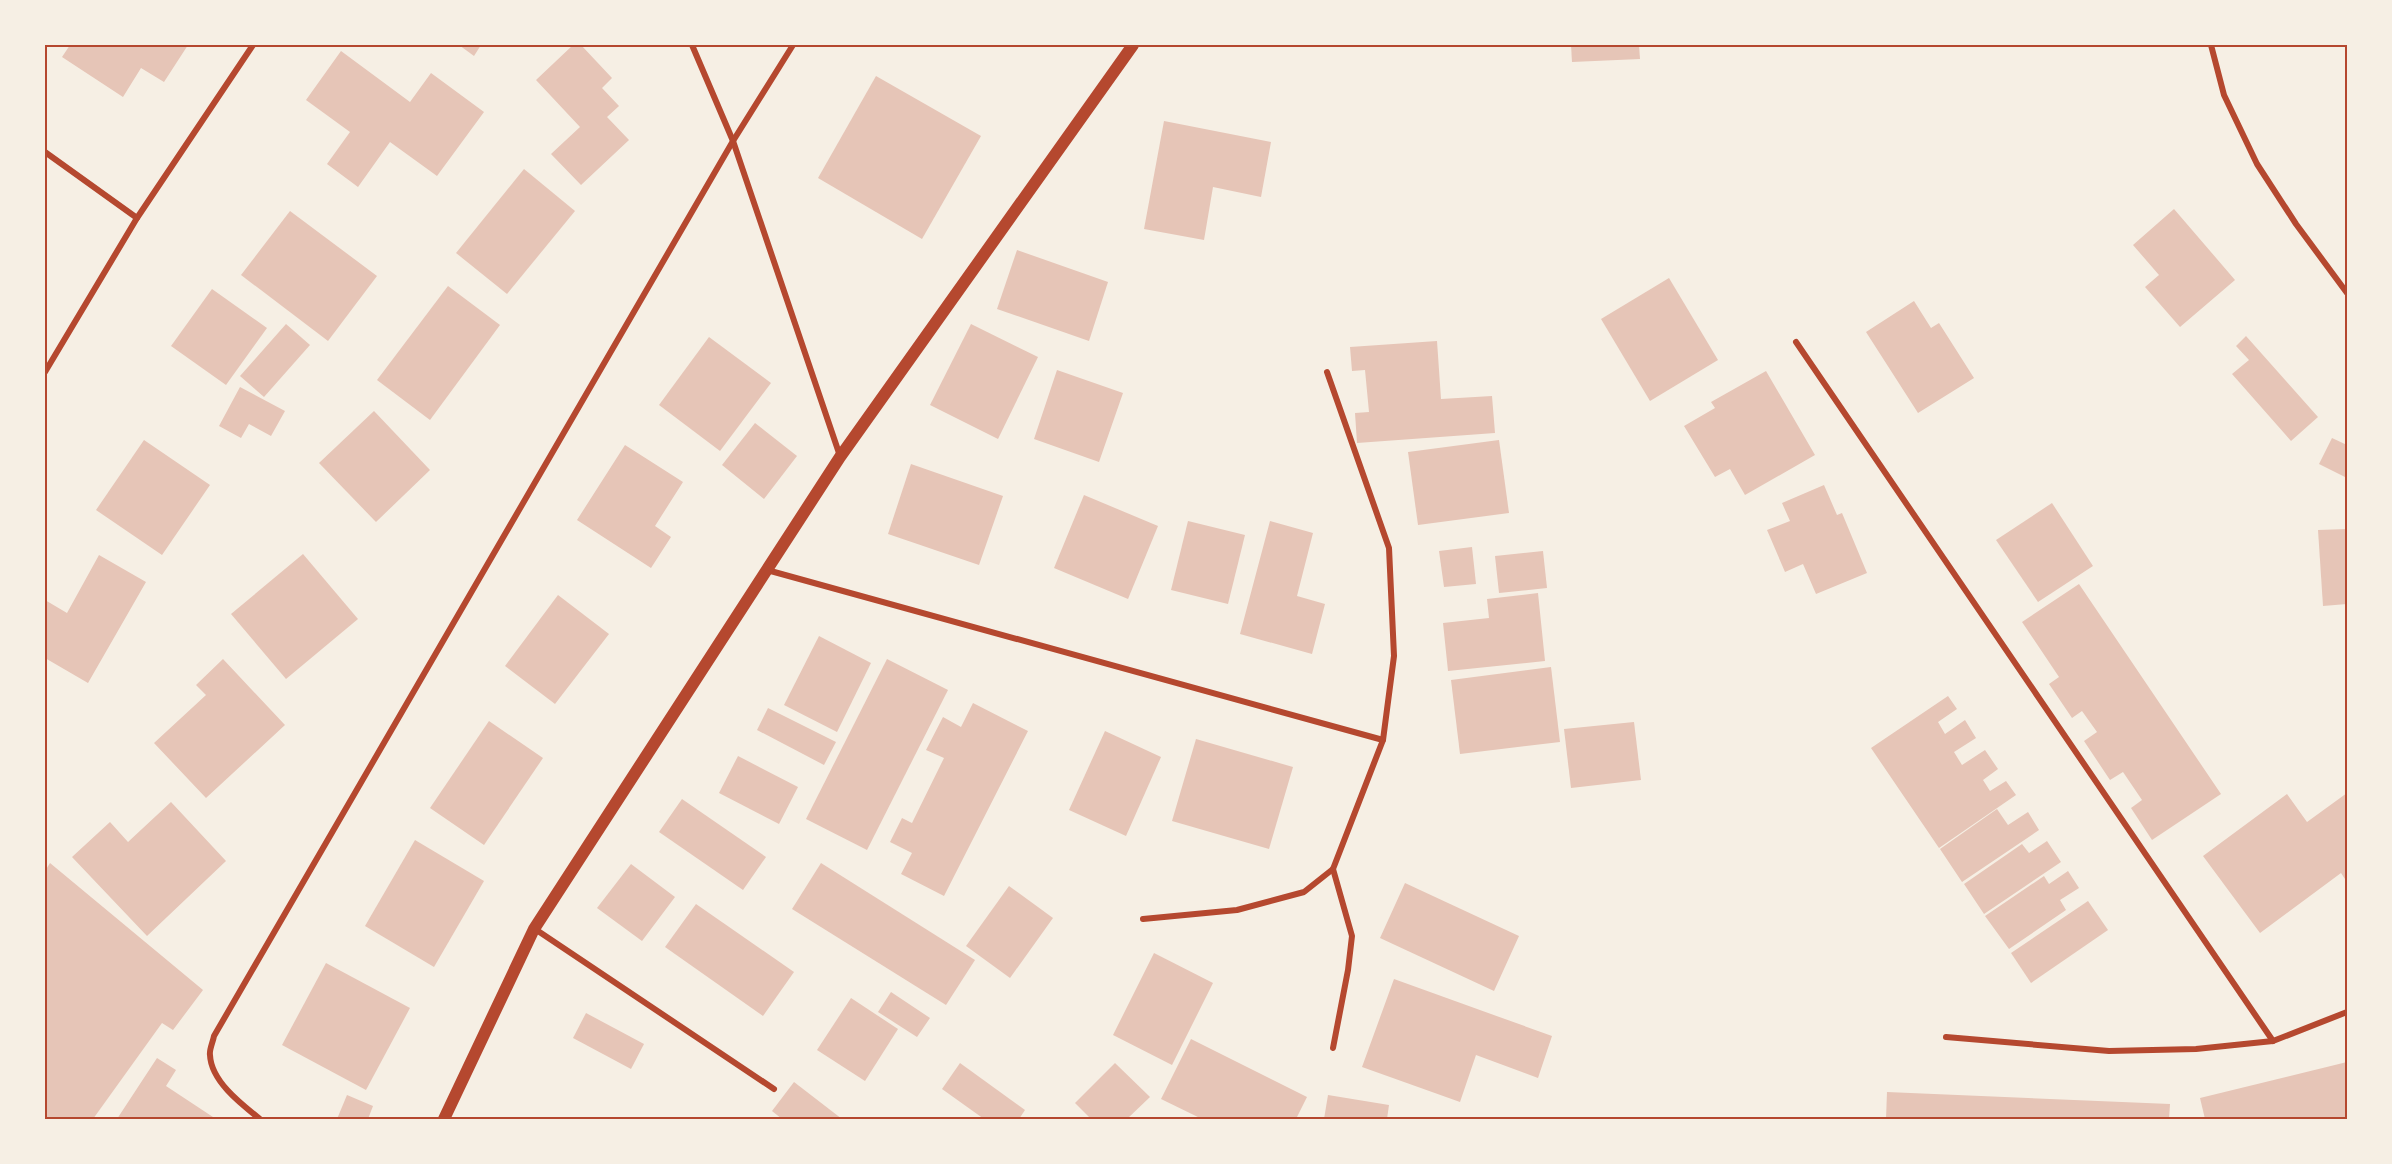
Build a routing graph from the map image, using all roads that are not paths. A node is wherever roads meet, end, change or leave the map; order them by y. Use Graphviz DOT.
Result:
graph roads {
  1 [pos="253,45"];
  2 [pos="692,45"];
  3 [pos="793,45"];
  4 [pos="1133,45"];
  5 [pos="2211,45"];
  6 [pos="733,141"];
  7 [pos="45,152"];
  8 [pos="137,218"];
  9 [pos="2347,293"];
  10 [pos="1796,342"];
  11 [pos="45,372"];
  12 [pos="1327,372"];
  13 [pos="840,457"];
  14 [pos="767,570"];
  15 [pos="1383,740"];
  16 [pos="1333,869"];
  17 [pos="1143,919"];
  18 [pos="534,929"];
  19 [pos="2347,1012"];
  20 [pos="1946,1036"];
  21 [pos="2273,1041"];
  22 [pos="1333,1048"];
  23 [pos="774,1089"];
  24 [pos="260,1119"];
  25 [pos="444,1119"];
  1 -- 8 [label="street"];
  2 -- 6 [label="street"];
  3 -- 6 [label="street"];
  4 -- 13 [label="main road"];
  5 -- 9 [label="street"];
  6 -- 13 [label="street"];
  6 -- 24 [label="street"];
  7 -- 8 [label="street"];
  8 -- 11 [label="street"];
  10 -- 21 [label="street"];
  12 -- 15 [label="street"];
  13 -- 14 [label="main road"];
  14 -- 15 [label="street"];
  14 -- 18 [label="main road"];
  15 -- 16 [label="street"];
  16 -- 17 [label="street"];
  16 -- 22 [label="street"];
  18 -- 23 [label="street"];
  18 -- 25 [label="main road"];
  19 -- 21 [label="street"];
  20 -- 21 [label="street"];
}
